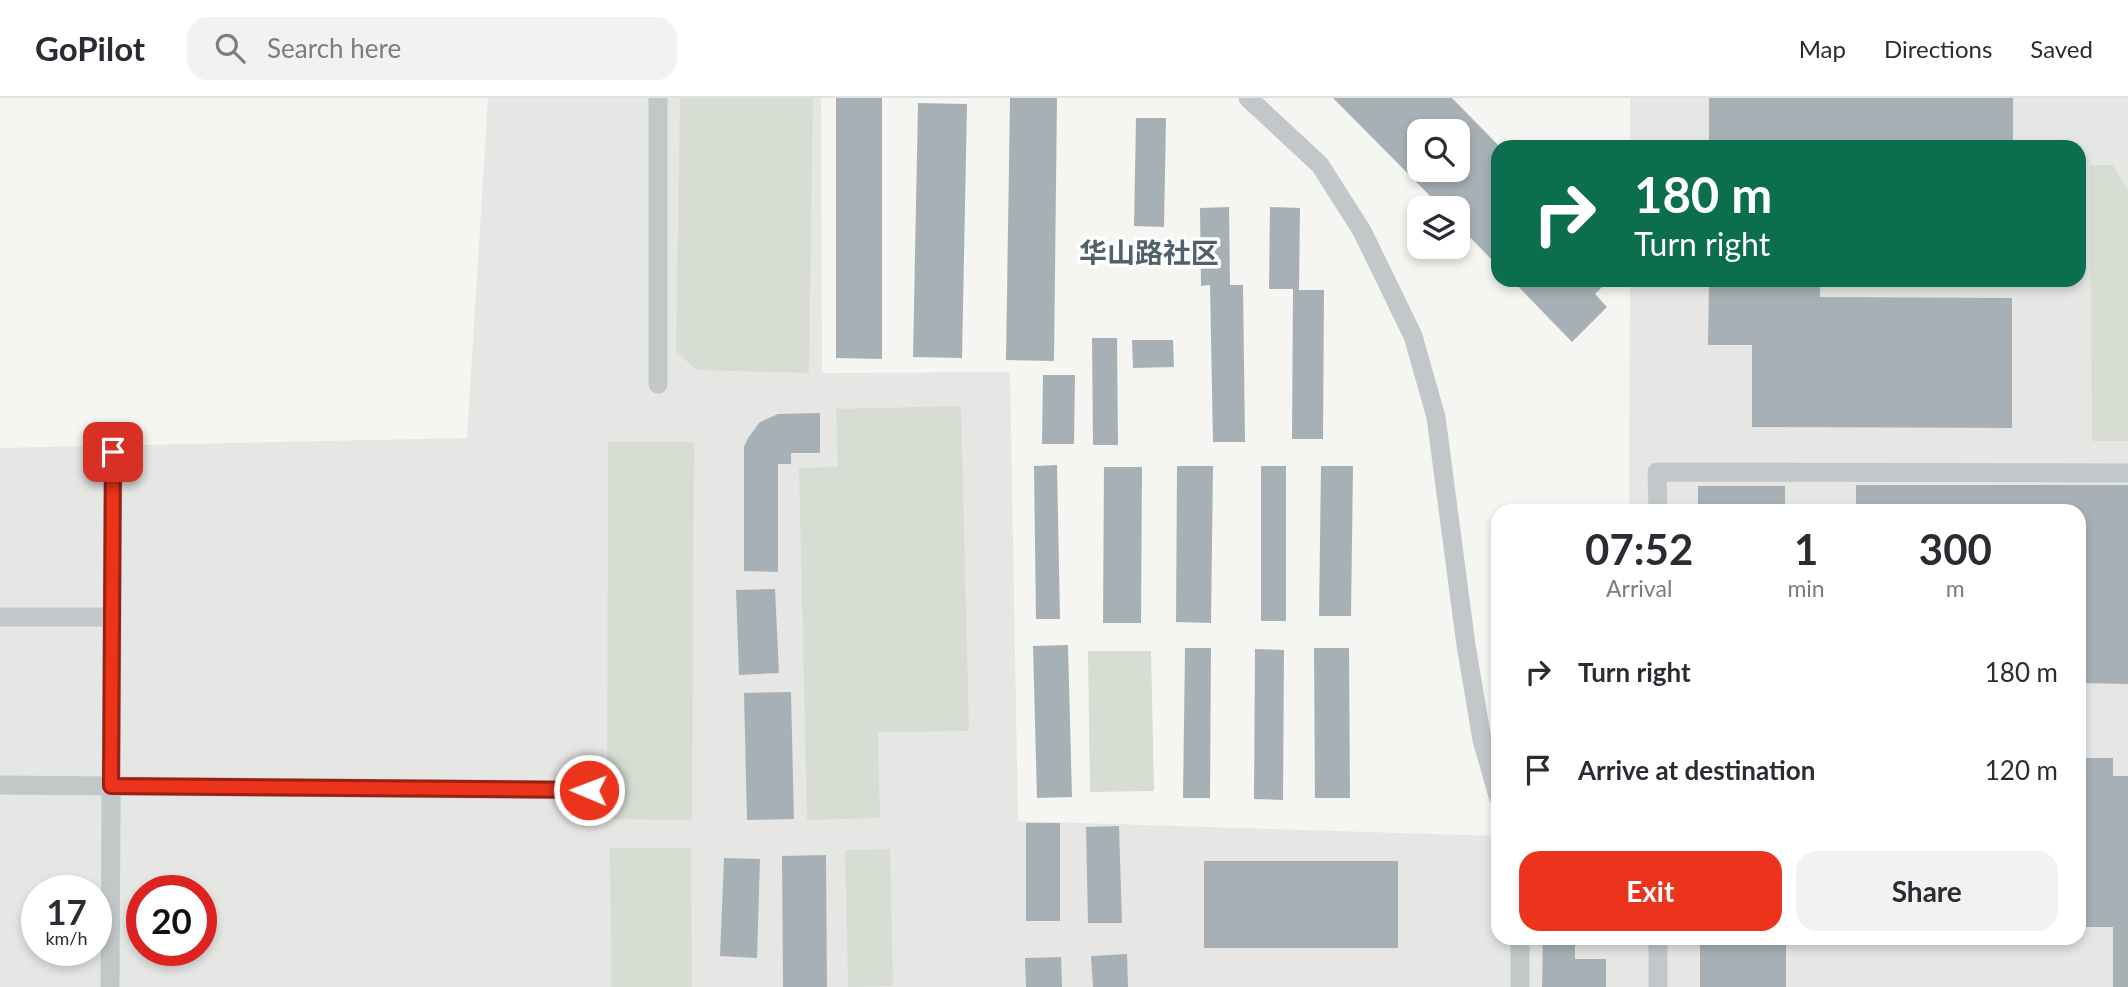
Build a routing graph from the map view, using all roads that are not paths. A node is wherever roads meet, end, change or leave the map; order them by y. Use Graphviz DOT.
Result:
graph roads {
  1 [pos="658,98"];
  2 [pos="1248,98"];
  3 [pos="658,384"];
  4 [pos="113,452"];
  5 [pos="2128,473"];
  6 [pos="1658,504"];
  7 [pos="0,617"];
  8 [pos="112,617"];
  9 [pos="1491,772"];
  10 [pos="0,785"];
  11 [pos="111,786"];
  12 [pos="589,790"];
  13 [pos="1520,945"];
  14 [pos="1658,945"];
  15 [pos="110,987"];
  16 [pos="1520,987"];
  17 [pos="1658,987"];
  1 -- 3 [label="street"];
  2 -- 9 [label="street"];
  4 -- 8 [label="street"];
  5 -- 6 [label="street"];
  7 -- 8 [label="street"];
  8 -- 11 [label="street"];
  10 -- 11 [label="street"];
  11 -- 12 [label="street"];
  11 -- 15 [label="street"];
  13 -- 16 [label="street"];
  14 -- 17 [label="street"];
}
